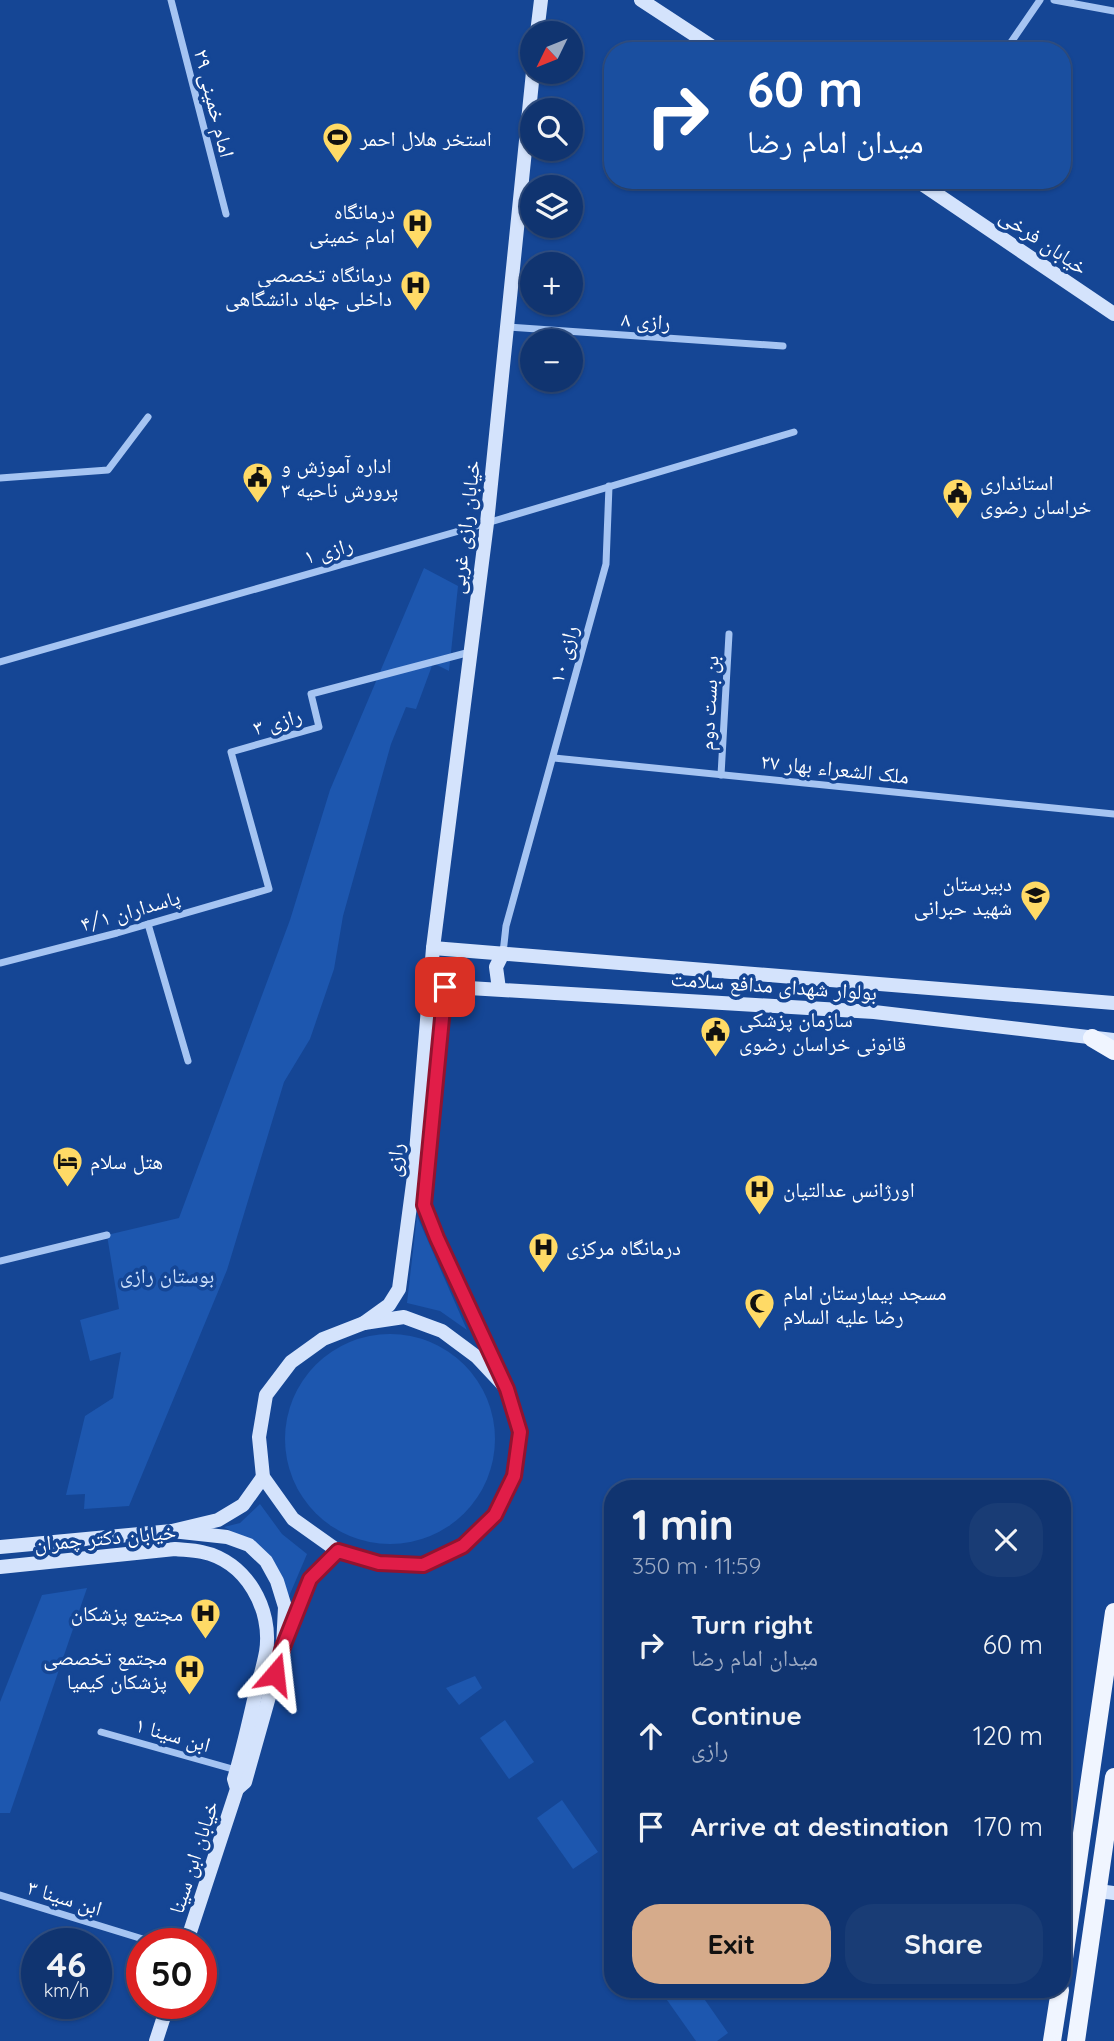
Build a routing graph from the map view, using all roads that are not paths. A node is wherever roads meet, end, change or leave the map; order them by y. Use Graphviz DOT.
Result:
graph roads {
  1 [pos="172,0"];
  2 [pos="541,0"];
  3 [pos="641,0"];
  4 [pos="1040,0"];
  5 [pos="1055,0"];
  6 [pos="1114,10"];
  7 [pos="538,21"];
  8 [pos="705,42"];
  9 [pos="1011,42"];
  10 [pos="532,84"];
  11 [pos="930,189"];
  12 [pos="226,214"];
  13 [pos="1114,314"];
  14 [pos="508,327"];
  15 [pos="783,346"];
  16 [pos="148,417"];
  17 [pos="794,432"];
  18 [pos="0,478"];
  19 [pos="609,486"];
  20 [pos="487,523"];
  21 [pos="729,634"];
  22 [pos="470,652"];
  23 [pos="0,662"];
  24 [pos="554,758"];
  25 [pos="721,775"];
  26 [pos="1114,814"];
  27 [pos="270,889"];
  28 [pos="148,924"];
  29 [pos="433,948"];
  30 [pos="503,953"];
  31 [pos="0,963"];
  32 [pos="438,986"];
  33 [pos="499,989"];
  34 [pos="1114,1003"];
  35 [pos="1092,1038"];
  36 [pos="1114,1041"];
  37 [pos="1114,1051"];
  38 [pos="188,1060"];
  39 [pos="107,1235"];
  40 [pos="0,1261"];
  41 [pos="364,1323"];
  42 [pos="507,1389"];
  43 [pos="263,1477"];
  44 [pos="172,1531"];
  45 [pos="0,1547"];
  46 [pos="338,1551"];
  47 [pos="0,1567"];
  48 [pos="1114,1612"];
  49 [pos="283,1647"];
  50 [pos="101,1732"];
  51 [pos="244,1741"];
  52 [pos="237,1770"];
  53 [pos="1114,1777"];
  54 [pos="237,1789"];
  55 [pos="1106,1892"];
  56 [pos="0,1895"];
  57 [pos="1071,1910"];
  58 [pos="191,1928"];
  59 [pos="126,1934"];
  60 [pos="1059,1998"];
  61 [pos="163,2019"];
  62 [pos="156,2041"];
  63 [pos="1052,2041"];
  64 [pos="1076,2041"];
  1 -- 12 [label="street, امام خمینی ۲۹"];
  2 -- 7 [label="main road"];
  3 -- 8 [label="main road"];
  4 -- 9 [label="street"];
  5 -- 6 [label="street"];
  10 -- 14 [label="main road, خیابان رازی غربی"];
  11 -- 13 [label="main road, خیابان فرخی"];
  14 -- 15 [label="street, رازی ۸"];
  14 -- 20 [label="main road, خیابان رازی غربی"];
  16 -- 18 [label="street"];
  17 -- 19 [label="street"];
  19 -- 20 [label="street"];
  19 -- 24 [label="street, رازی ۱۰"];
  20 -- 22 [label="main road, خیابان رازی غربی"];
  20 -- 23 [label="street, رازی ۱"];
  21 -- 25 [label="street, بن بست دوم"];
  22 -- 27 [label="street, رازی ۳"];
  22 -- 29 [label="main road, خیابان رازی غربی"];
  24 -- 25 [label="street, ملک الشعراء بهار ۲۷"];
  24 -- 30 [label="street, رازی ۱۰"];
  25 -- 26 [label="street, ملک الشعراء بهار ۲۷"];
  27 -- 28 [label="street, پاسداران ۴/۱"];
  28 -- 31 [label="street, پاسداران ۴/۱"];
  28 -- 38 [label="street"];
  29 -- 30 [label="main road, بولوار شهدای مدافع سلامت"];
  29 -- 32 [label="main road, خیابان رازی غربی"];
  30 -- 33 [label="main road"];
  30 -- 34 [label="main road, بولوار شهدای مدافع سلامت"];
  32 -- 33 [label="main road, بولوار شهدای مدافع سلامت"];
  32 -- 41 [label="main road, رازی"];
  32 -- 42 [label="main road, رازی"];
  33 -- 35 [label="main road, بولوار شهدای مدافع سلامت"];
  35 -- 36 [label="main road, بولوار شهدای مدافع سلامت"];
  35 -- 37 [label="main road"];
  39 -- 40 [label="street"];
  41 -- 42 [label="main road"];
  41 -- 43 [label="main road"];
  42 -- 46 [label="main road, رازی"];
  43 -- 44 [label="main road"];
  43 -- 46 [label="main road, رازی"];
  44 -- 45 [label="main road"];
  44 -- 49 [label="main road"];
  46 -- 49 [label="main road"];
  47 -- 51 [label="main road, خیابان دکتر چمران"];
  48 -- 57 [label="main road"];
  49 -- 54 [label="main road"];
  50 -- 52 [label="street, ابن سینا ۱"];
  51 -- 52 [label="main road, خیابان ابن سینا"];
  52 -- 54 [label="main road, خیابان ابن سینا"];
  53 -- 55 [label="main road"];
  54 -- 58 [label="main road, خیابان ابن سینا"];
  55 -- 64 [label="main road"];
  56 -- 59 [label="street, ابن سینا ۳"];
  60 -- 63 [label="main road"];
  61 -- 62 [label="main road"];
}
